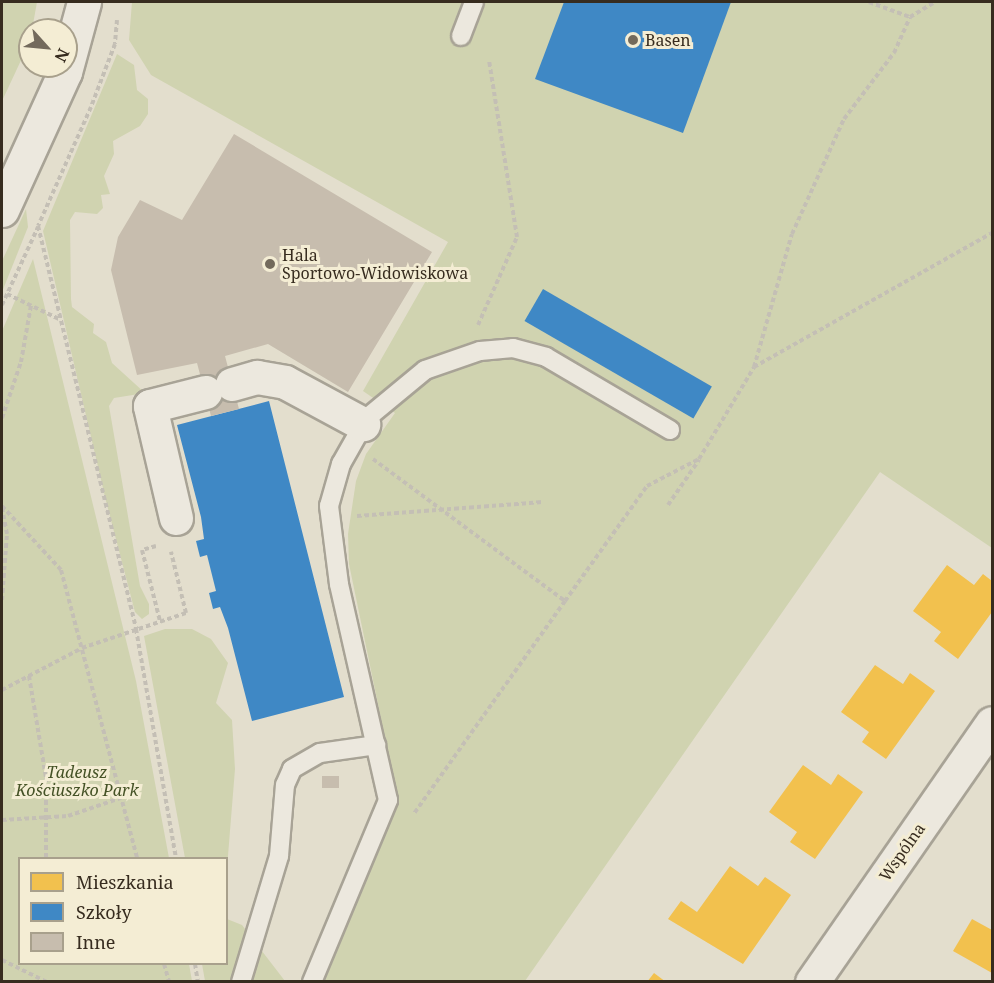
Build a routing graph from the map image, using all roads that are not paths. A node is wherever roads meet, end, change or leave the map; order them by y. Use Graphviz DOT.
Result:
graph roads {
  1 [pos="474,2"];
  2 [pos="84,7"];
  3 [pos="461,36"];
  4 [pos="2,210"];
  5 [pos="363,424"];
  6 [pos="670,430"];
  7 [pos="176,518"];
  8 [pos="993,723"];
  9 [pos="376,745"];
  10 [pos="241,981"];
  11 [pos="312,981"];
  12 [pos="812,981"];
  1 -- 3 [label="lane"];
  2 -- 4 [label="street"];
  5 -- 6 [label="lane"];
  5 -- 7 [label="street"];
  5 -- 9 [label="lane"];
  8 -- 12 [label="street, Wspólna"];
  9 -- 10 [label="lane"];
  9 -- 11 [label="lane"];
}
